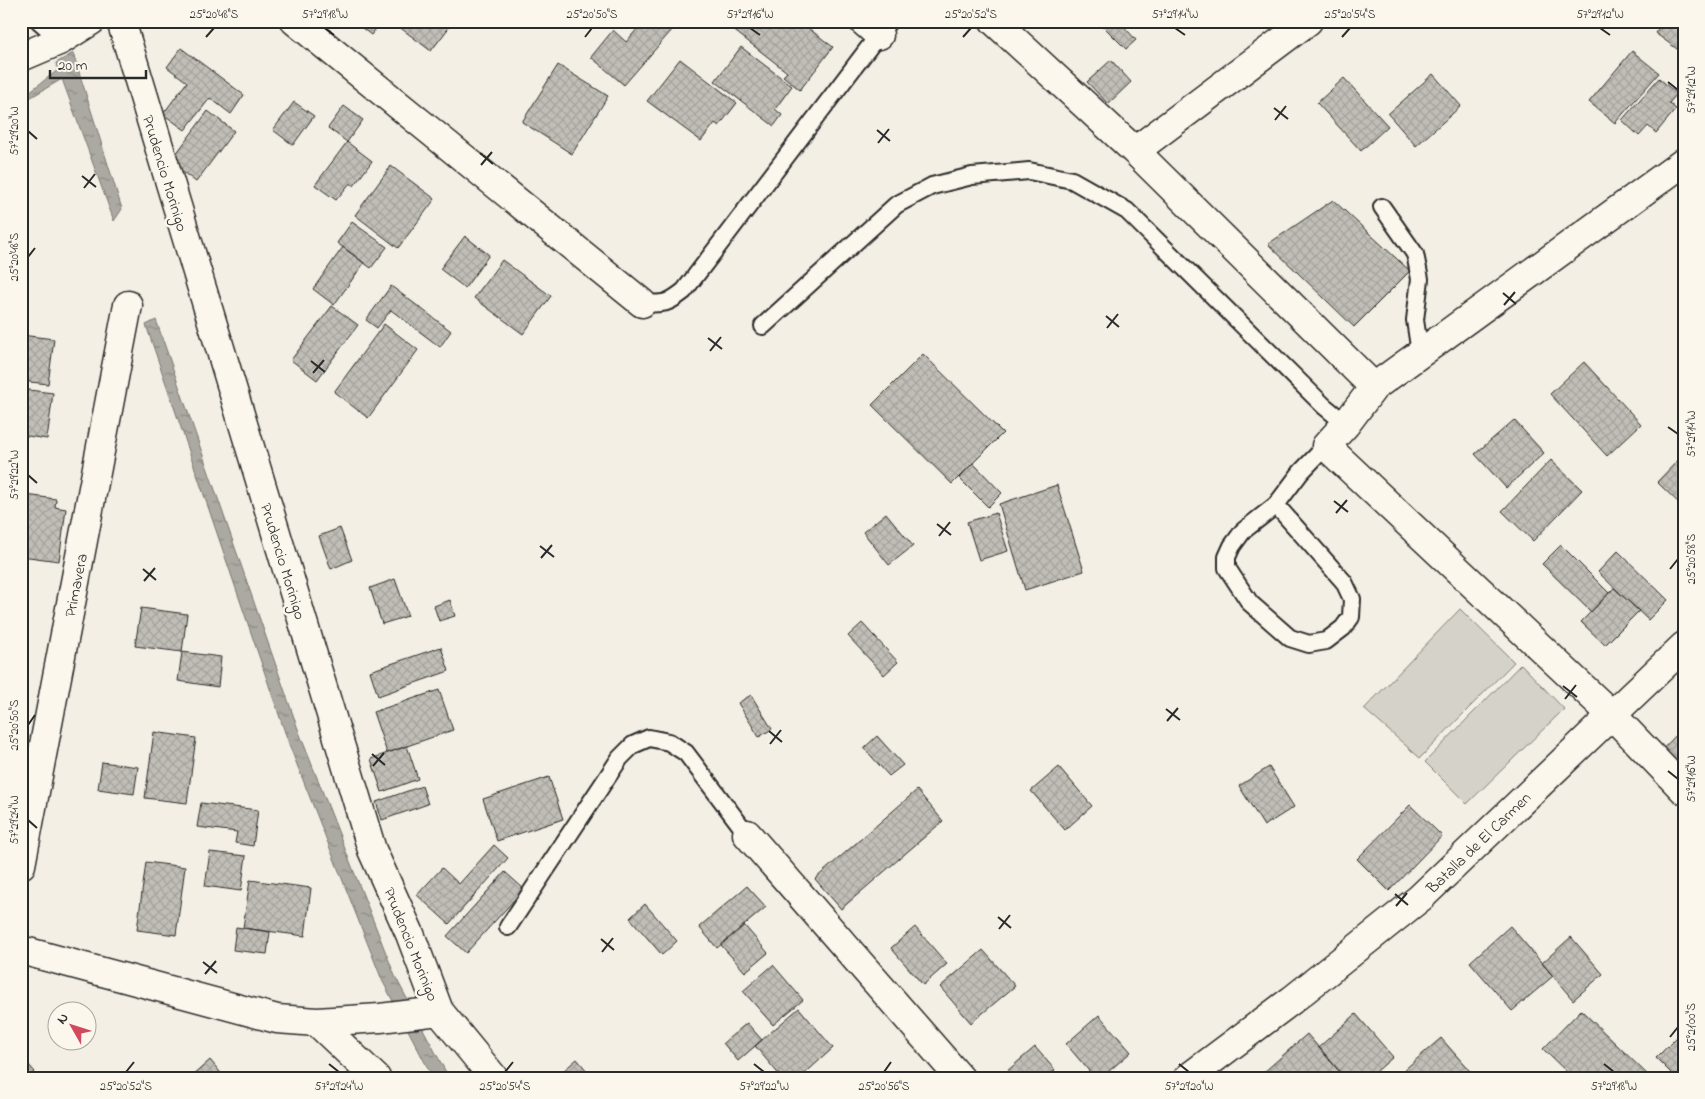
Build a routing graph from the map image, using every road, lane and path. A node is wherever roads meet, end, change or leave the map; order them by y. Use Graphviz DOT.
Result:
graph roads {
  1 [pos="39,21"];
  2 [pos="91,21"];
  3 [pos="121,21"];
  4 [pos="295,21"];
  5 [pos="994,21"];
  6 [pos="1308,21"];
  7 [pos="877,26"];
  8 [pos="61,40"];
  9 [pos="21,57"];
  10 [pos="1135,151"];
  11 [pos="1684,162"];
  12 [pos="1382,207"];
  13 [pos="642,303"];
  14 [pos="128,306"];
  15 [pos="763,326"];
  16 [pos="1420,353"];
  17 [pos="1374,387"];
  18 [pos="1346,424"];
  19 [pos="1326,446"];
  20 [pos="1276,504"];
  21 [pos="1684,646"];
  22 [pos="1612,715"];
  23 [pos="1684,790"];
  24 [pos="747,834"];
  25 [pos="21,865"];
  26 [pos="508,927"];
  27 [pos="21,950"];
  28 [pos="429,1012"];
  29 [pos="317,1022"];
  30 [pos="376,1078"];
  31 [pos="494,1078"];
  32 [pos="960,1078"];
  33 [pos="1188,1078"];
  1 -- 8 [label="lane"];
  2 -- 8 [label="street"];
  3 -- 28 [label="street, Prudencio Morinigo"];
  4 -- 13 [label="street"];
  5 -- 10 [label="street"];
  6 -- 10 [label="street"];
  7 -- 13 [label="lane"];
  8 -- 9 [label="street"];
  10 -- 17 [label="street"];
  11 -- 16 [label="street"];
  12 -- 16 [label="lane"];
  14 -- 25 [label="street, Primavera"];
  15 -- 18 [label="lane"];
  16 -- 17 [label="street"];
  17 -- 18 [label="street"];
  18 -- 19 [label="street"];
  19 -- 20 [label="lane"];
  19 -- 22 [label="street"];
  20 -- 20 [label="lane"];
  21 -- 22 [label="street, Batalla de El Carmen"];
  22 -- 23 [label="street"];
  22 -- 33 [label="street, Batalla de El Carmen"];
  24 -- 26 [label="lane"];
  24 -- 32 [label="street"];
  27 -- 29 [label="street"];
  28 -- 29 [label="street"];
  28 -- 31 [label="street, Prudencio Morinigo"];
  29 -- 30 [label="street"];
}
